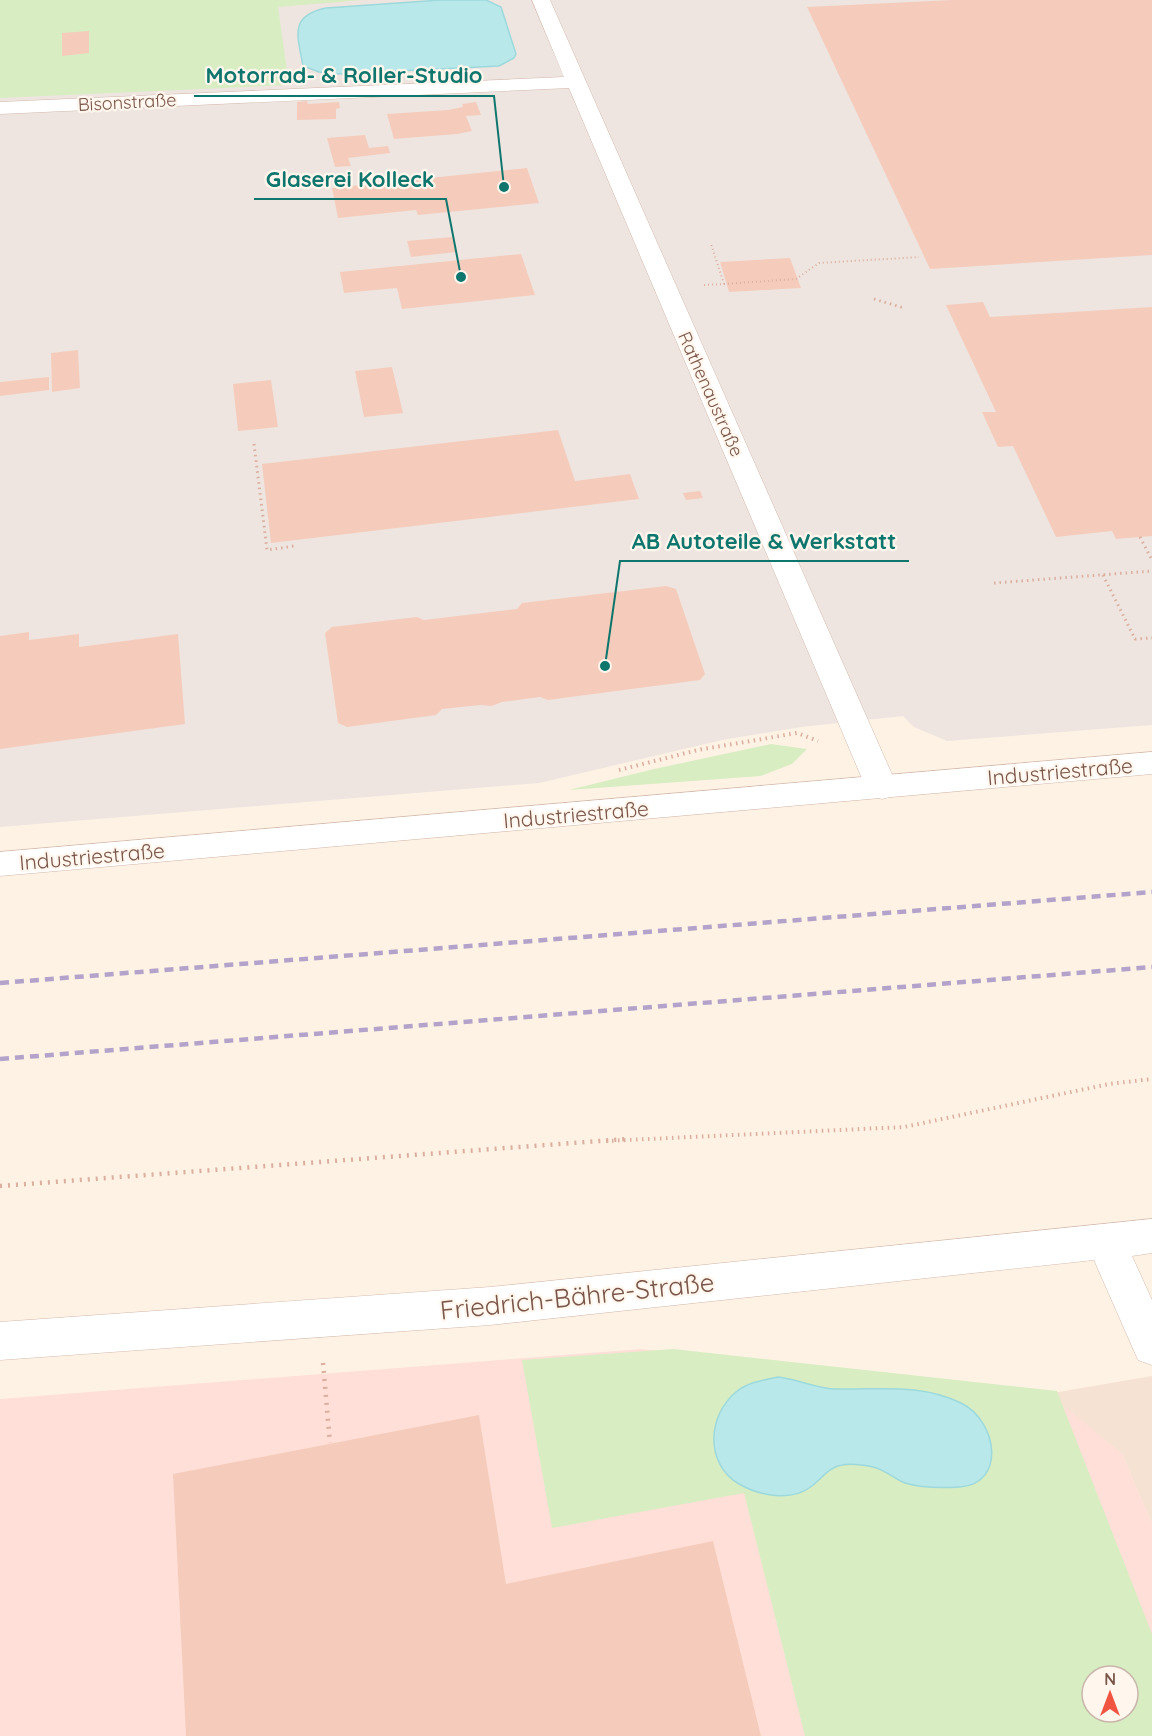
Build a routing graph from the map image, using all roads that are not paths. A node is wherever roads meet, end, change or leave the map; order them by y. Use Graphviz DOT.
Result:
graph roads {
  1 [pos="541,0"];
  2 [pos="577,82"];
  3 [pos="0,108"];
  4 [pos="1152,763"];
  5 [pos="882,788"];
  6 [pos="0,864"];
  7 [pos="1152,1236"];
  8 [pos="1106,1242"];
  9 [pos="0,1341"];
  10 [pos="1152,1346"];
  1 -- 2 [label="street, Rathenaustraße"];
  2 -- 3 [label="street, Bisonstraße"];
  2 -- 5 [label="street, Rathenaustraße"];
  4 -- 5 [label="street, Industriestraße"];
  5 -- 6 [label="street, Industriestraße"];
  7 -- 8 [label="street, Friedrich-Bähre-Straße"];
  8 -- 9 [label="street, Friedrich-Bähre-Straße"];
  8 -- 10 [label="street"];
}
